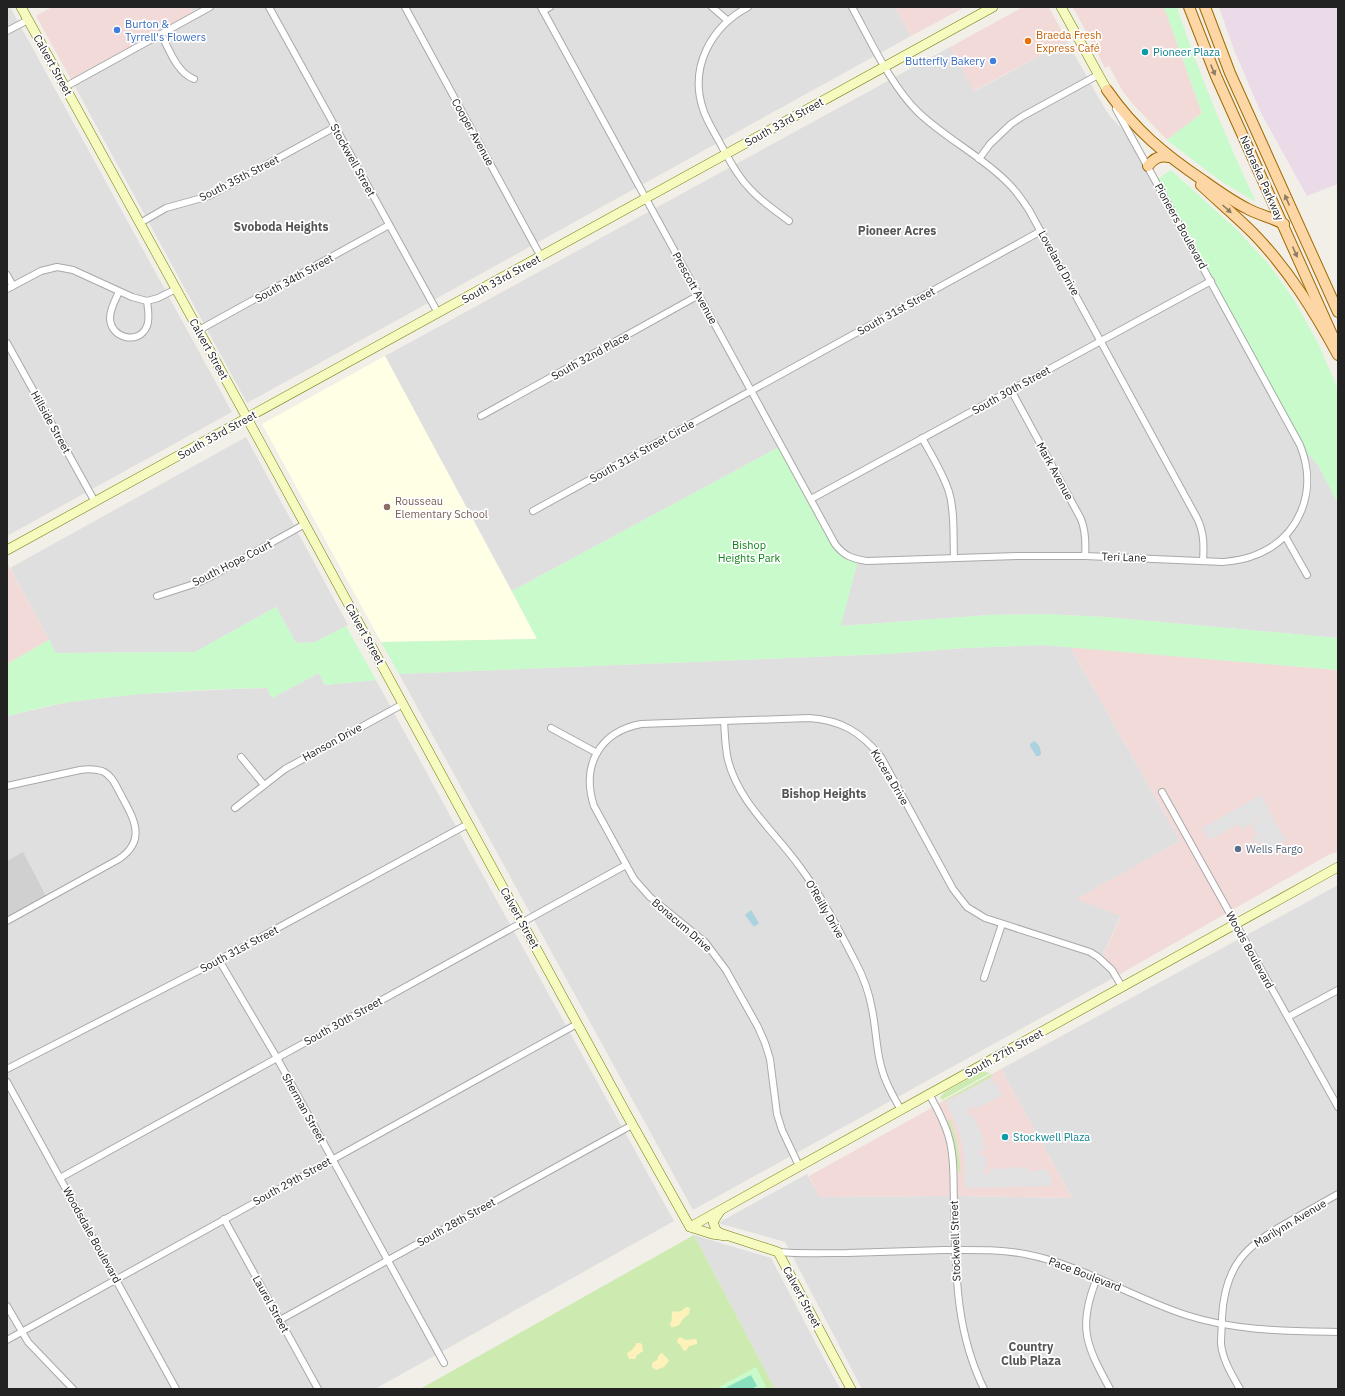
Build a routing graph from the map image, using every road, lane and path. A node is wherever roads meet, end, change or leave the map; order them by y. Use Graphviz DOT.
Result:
graph roads {
  1 [pos="21,7"];
  2 [pos="210,7"];
  3 [pos="269,7"];
  4 [pos="405,7"];
  5 [pos="550,7"];
  6 [pos="712,7"];
  7 [pos="748,7"];
  8 [pos="852,7"];
  9 [pos="993,7"];
  10 [pos="1061,7"];
  11 [pos="1189,7"];
  12 [pos="1205,7"];
  13 [pos="542,9"];
  14 [pos="28,20"];
  15 [pos="727,20"];
  16 [pos="7,32"];
  17 [pos="161,34"];
  18 [pos="885,66"];
  19 [pos="1098,75"];
  20 [pos="194,79"];
  21 [pos="65,87"];
  22 [pos="1107,90"];
  23 [pos="335,127"];
  24 [pos="726,154"];
  25 [pos="1169,157"];
  26 [pos="979,159"];
  27 [pos="1178,164"];
  28 [pos="1148,166"];
  29 [pos="646,198"];
  30 [pos="789,221"];
  31 [pos="1282,222"];
  32 [pos="140,223"];
  33 [pos="389,225"];
  34 [pos="1041,231"];
  35 [pos="542,256"];
  36 [pos="7,275"];
  37 [pos="1211,281"];
  38 [pos="13,286"];
  39 [pos="7,289"];
  40 [pos="176,289"];
  41 [pos="1328,290"];
  42 [pos="119,292"];
  43 [pos="699,296"];
  44 [pos="147,301"];
  45 [pos="1338,312"];
  46 [pos="438,313"];
  47 [pos="199,330"];
  48 [pos="1101,341"];
  49 [pos="7,343"];
  50 [pos="1338,348"];
  51 [pos="1338,355"];
  52 [pos="751,390"];
  53 [pos="1011,390"];
  54 [pos="481,416"];
  55 [pos="247,418"];
  56 [pos="922,438"];
  57 [pos="1300,445"];
  58 [pos="811,499"];
  59 [pos="95,502"];
  60 [pos="533,511"];
  61 [pos="305,524"];
  62 [pos="1285,536"];
  63 [pos="7,550"];
  64 [pos="1086,556"];
  65 [pos="954,557"];
  66 [pos="858,559"];
  67 [pos="1203,561"];
  68 [pos="1307,575"];
  69 [pos="157,596"];
  70 [pos="403,704"];
  71 [pos="724,721"];
  72 [pos="551,728"];
  73 [pos="597,754"];
  74 [pos="241,757"];
  75 [pos="264,785"];
  76 [pos="7,786"];
  77 [pos="1162,792"];
  78 [pos="235,808"];
  79 [pos="468,824"];
  80 [pos="626,865"];
  81 [pos="1338,867"];
  82 [pos="1338,873"];
  83 [pos="1318,878"];
  84 [pos="7,921"];
  85 [pos="522,922"];
  86 [pos="1002,924"];
  87 [pos="1236,924"];
  88 [pos="220,960"];
  89 [pos="984,978"];
  90 [pos="1122,987"];
  91 [pos="1338,990"];
  92 [pos="1288,1017"];
  93 [pos="577,1024"];
  94 [pos="277,1058"];
  95 [pos="7,1069"];
  96 [pos="7,1082"];
  97 [pos="929,1094"];
  98 [pos="1338,1108"];
  99 [pos="901,1110"];
  100 [pos="632,1125"];
  101 [pos="332,1159"];
  102 [pos="799,1166"];
  103 [pos="60,1178"];
  104 [pos="1338,1194"];
  105 [pos="721,1210"];
  106 [pos="224,1219"];
  107 [pos="690,1227"];
  108 [pos="726,1236"];
  109 [pos="955,1250"];
  110 [pos="778,1252"];
  111 [pos="388,1260"];
  112 [pos="1097,1278"];
  113 [pos="116,1279"];
  114 [pos="7,1306"];
  115 [pos="280,1320"];
  116 [pos="1222,1325"];
  117 [pos="22,1332"];
  118 [pos="1338,1332"];
  119 [pos="7,1340"];
  120 [pos="444,1363"];
  121 [pos="73,1389"];
  122 [pos="176,1389"];
  123 [pos="318,1389"];
  124 [pos="851,1389"];
  125 [pos="984,1389"];
  126 [pos="1110,1389"];
  127 [pos="1240,1389"];
  1 -- 14 [label="main road, Calvert Street"];
  2 -- 17 [label="street"];
  3 -- 23 [label="street, Stockwell Street"];
  4 -- 35 [label="street, Cooper Avenue"];
  5 -- 13 [label="street"];
  6 -- 15 [label="street"];
  7 -- 15 [label="street"];
  8 -- 18 [label="street, Loveland Drive"];
  9 -- 18 [label="main road, South 33rd Street"];
  10 -- 19 [label="main road, Pioneers Boulevard"];
  11 -- 31 [label="main road, Nebraska Parkway, one-way"];
  41 -- 12 [label="main road, Nebraska Parkway, one-way"];
  13 -- 29 [label="street, Prescott Avenue"];
  14 -- 16 [label="street"];
  14 -- 21 [label="main road, Calvert Street"];
  15 -- 24 [label="street"];
  17 -- 20 [label="street"];
  17 -- 21 [label="street"];
  18 -- 24 [label="main road, South 33rd Street"];
  18 -- 26 [label="street, Loveland Drive"];
  19 -- 22 [label="main road, Pioneers Boulevard"];
  19 -- 26 [label="street"];
  21 -- 32 [label="main road, Calvert Street"];
  22 -- 25 [label="main road"];
  22 -- 28 [label="street, Pioneers Boulevard"];
  23 -- 32 [label="street, South 35th Street"];
  23 -- 33 [label="street, Stockwell Street"];
  24 -- 29 [label="main road, South 33rd Street"];
  24 -- 30 [label="street"];
  25 -- 27 [label="main road"];
  25 -- 28 [label="main road"];
  26 -- 34 [label="street, Loveland Drive"];
  27 -- 31 [label="main road"];
  27 -- 51 [label="main road, one-way"];
  28 -- 37 [label="street, Pioneers Boulevard"];
  29 -- 35 [label="main road, South 33rd Street"];
  29 -- 43 [label="street, Prescott Avenue"];
  31 -- 41 [label="main road"];
  31 -- 50 [label="main road, Nebraska Parkway, one-way"];
  32 -- 40 [label="main road, Calvert Street"];
  33 -- 46 [label="street, Stockwell Street"];
  33 -- 47 [label="street, South 34th Street"];
  34 -- 48 [label="street, Loveland Drive"];
  34 -- 52 [label="street, South 31st Street"];
  35 -- 46 [label="main road, South 33rd Street"];
  36 -- 38 [label="street"];
  37 -- 48 [label="street, South 30th Street"];
  37 -- 57 [label="street, Pioneers Boulevard"];
  38 -- 39 [label="street"];
  38 -- 42 [label="street"];
  40 -- 44 [label="street"];
  40 -- 47 [label="main road, Calvert Street"];
  41 -- 45 [label="main road, Nebraska Parkway"];
  42 -- 44 [label="street"];
  42 -- 44 [label="street"];
  43 -- 52 [label="street, Prescott Avenue"];
  43 -- 54 [label="street, South 32nd Place"];
  46 -- 55 [label="main road, South 33rd Street"];
  47 -- 55 [label="main road, Calvert Street"];
  48 -- 53 [label="street, South 30th Street"];
  48 -- 67 [label="street, Loveland Drive"];
  49 -- 59 [label="street, Hillside Street"];
  52 -- 58 [label="street, Prescott Avenue"];
  52 -- 60 [label="street, South 31st Street Circle"];
  53 -- 56 [label="street, South 30th Street"];
  53 -- 64 [label="street, Mark Avenue"];
  55 -- 59 [label="main road, South 33rd Street"];
  55 -- 61 [label="main road, Calvert Street"];
  56 -- 58 [label="street, South 30th Street"];
  56 -- 65 [label="street"];
  57 -- 62 [label="street, Teri Lane"];
  58 -- 66 [label="street, Prescott Avenue"];
  59 -- 63 [label="main road, South 33rd Street"];
  61 -- 69 [label="street, South Hope Court"];
  61 -- 70 [label="main road, Calvert Street"];
  62 -- 67 [label="street, Teri Lane"];
  62 -- 68 [label="street"];
  64 -- 65 [label="street, Teri Lane"];
  64 -- 67 [label="street, Teri Lane"];
  65 -- 66 [label="street, Teri Lane"];
  70 -- 75 [label="street, Hanson Drive"];
  70 -- 79 [label="main road, Calvert Street"];
  71 -- 73 [label="street, Kucera Drive"];
  71 -- 86 [label="street, Kucera Drive"];
  71 -- 99 [label="street, O'Reilly Drive"];
  72 -- 73 [label="street"];
  73 -- 80 [label="street, Bonacum Drive"];
  74 -- 75 [label="street"];
  75 -- 78 [label="street, Hanson Drive"];
  76 -- 84 [label="street"];
  77 -- 87 [label="street, Woods Boulevard"];
  79 -- 85 [label="main road, Calvert Street"];
  79 -- 88 [label="street, South 31st Street"];
  80 -- 85 [label="street, South 30th Street"];
  80 -- 102 [label="street, Bonacum Drive"];
  81 -- 83 [label="main road, South 27th Street"];
  82 -- 83 [label="main road, South 27th Street"];
  83 -- 87 [label="main road, South 27th Street"];
  85 -- 93 [label="main road, Calvert Street"];
  85 -- 94 [label="street, South 30th Street"];
  86 -- 89 [label="street"];
  86 -- 90 [label="street, Kucera Drive"];
  87 -- 90 [label="main road, South 27th Street"];
  87 -- 92 [label="street, Woods Boulevard"];
  88 -- 94 [label="street, Sherman Street"];
  88 -- 95 [label="street, South 31st Street"];
  90 -- 97 [label="main road, South 27th Street"];
  91 -- 92 [label="street"];
  92 -- 98 [label="street, Woods Boulevard"];
  93 -- 100 [label="main road, Calvert Street"];
  93 -- 101 [label="street, South 29th Street"];
  94 -- 101 [label="street, Sherman Street"];
  94 -- 103 [label="street, South 30th Street"];
  96 -- 103 [label="street, Woodsdale Boulevard"];
  97 -- 99 [label="main road, South 27th Street"];
  97 -- 109 [label="street, Stockwell Street"];
  99 -- 102 [label="main road, South 27th Street"];
  100 -- 107 [label="main road, Calvert Street"];
  100 -- 111 [label="street, South 28th Street"];
  101 -- 106 [label="street, South 29th Street"];
  101 -- 111 [label="street, Sherman Street"];
  102 -- 105 [label="main road, South 27th Street"];
  103 -- 113 [label="street, Woodsdale Boulevard"];
  104 -- 116 [label="street, Marilynn Avenue"];
  105 -- 107 [label="main road, South 27th Street"];
  105 -- 108 [label="main road"];
  106 -- 113 [label="street, South 29th Street"];
  106 -- 115 [label="street, Laurel Street"];
  107 -- 108 [label="main road"];
  108 -- 110 [label="main road"];
  109 -- 110 [label="street, Pace Boulevard"];
  109 -- 112 [label="street, Pace Boulevard"];
  109 -- 125 [label="street, Stockwell Street"];
  110 -- 124 [label="main road, Calvert Street"];
  111 -- 115 [label="street, South 28th Street"];
  111 -- 120 [label="street, Sherman Street"];
  112 -- 116 [label="street, Pace Boulevard"];
  112 -- 126 [label="street"];
  113 -- 117 [label="street, South 29th Street"];
  113 -- 122 [label="street, Woodsdale Boulevard"];
  114 -- 117 [label="street"];
  115 -- 123 [label="street, Laurel Street"];
  116 -- 118 [label="street, Pace Boulevard"];
  116 -- 127 [label="street, Marilynn Avenue"];
  117 -- 119 [label="street, South 29th Street"];
  117 -- 121 [label="street"];
}
